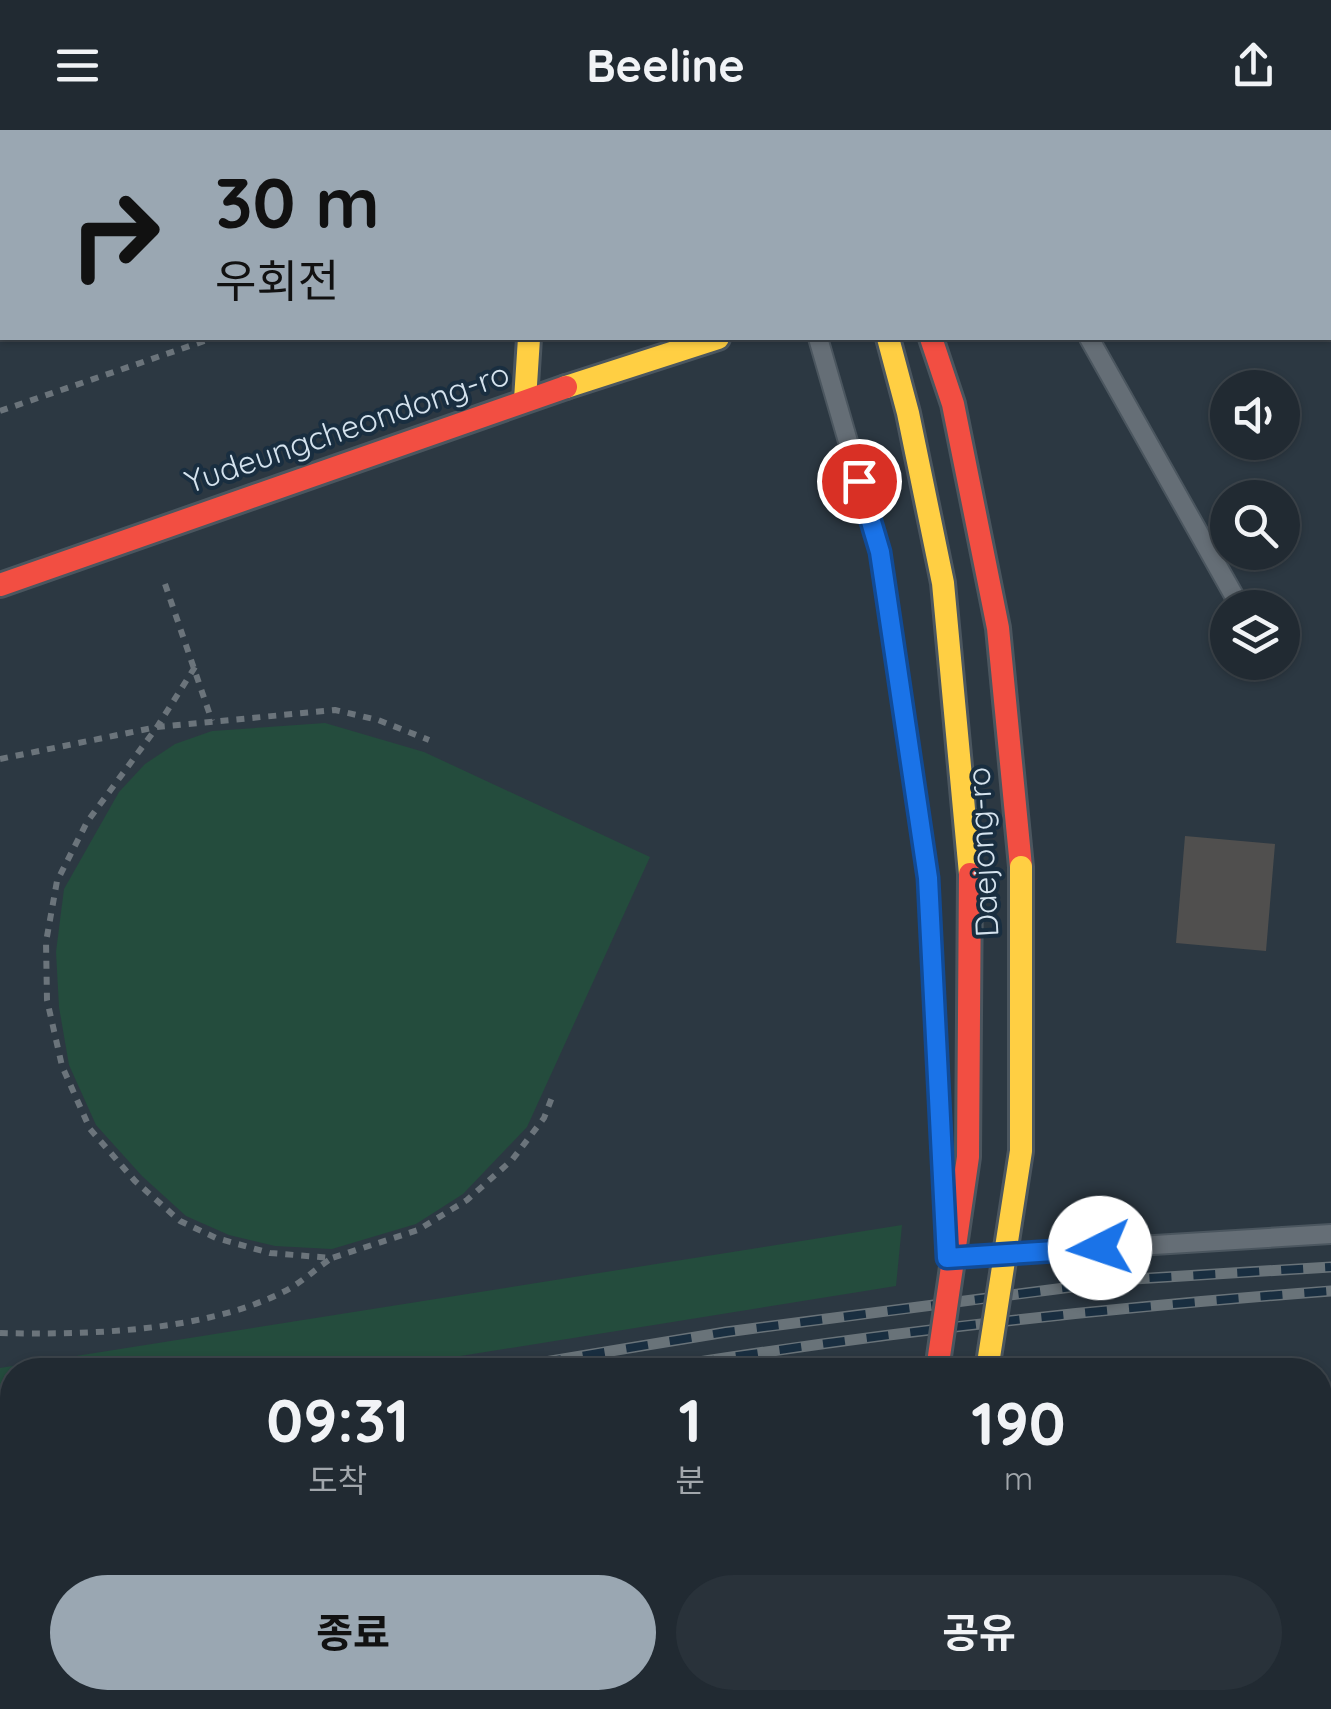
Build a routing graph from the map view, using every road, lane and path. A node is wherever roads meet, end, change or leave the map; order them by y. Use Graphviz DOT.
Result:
graph roads {
  1 [pos="206,340"];
  2 [pos="528,340"];
  3 [pos="712,340"];
  4 [pos="819,340"];
  5 [pos="889,340"];
  6 [pos="932,340"];
  7 [pos="1089,340"];
  8 [pos="525,400"];
  9 [pos="0,410"];
  10 [pos="166,584"];
  11 [pos="0,585"];
  12 [pos="1231,590"];
  13 [pos="195,666"];
  14 [pos="212,721"];
  15 [pos="157,727"];
  16 [pos="429,740"];
  17 [pos="0,760"];
  18 [pos="554,1092"];
  19 [pos="1331,1234"];
  20 [pos="332,1258"];
  21 [pos="0,1333"];
  22 [pos="939,1358"];
  23 [pos="989,1358"];
  1 -- 9 [label="path"];
  2 -- 8 [label="main road"];
  3 -- 8 [label="main road, Yudeungcheondong-ro"];
  4 -- 19 [label="lane"];
  5 -- 22 [label="main road, Daejong-ro, bridge"];
  6 -- 23 [label="main road, Daejong-ro, bridge"];
  7 -- 12 [label="lane"];
  8 -- 11 [label="main road, Yudeungcheondong-ro"];
  10 -- 13 [label="path"];
  13 -- 14 [label="path"];
  13 -- 15 [label="path"];
  14 -- 15 [label="path"];
  14 -- 16 [label="path"];
  15 -- 17 [label="path"];
  15 -- 20 [label="path"];
  18 -- 20 [label="path"];
  20 -- 21 [label="path"];
}
